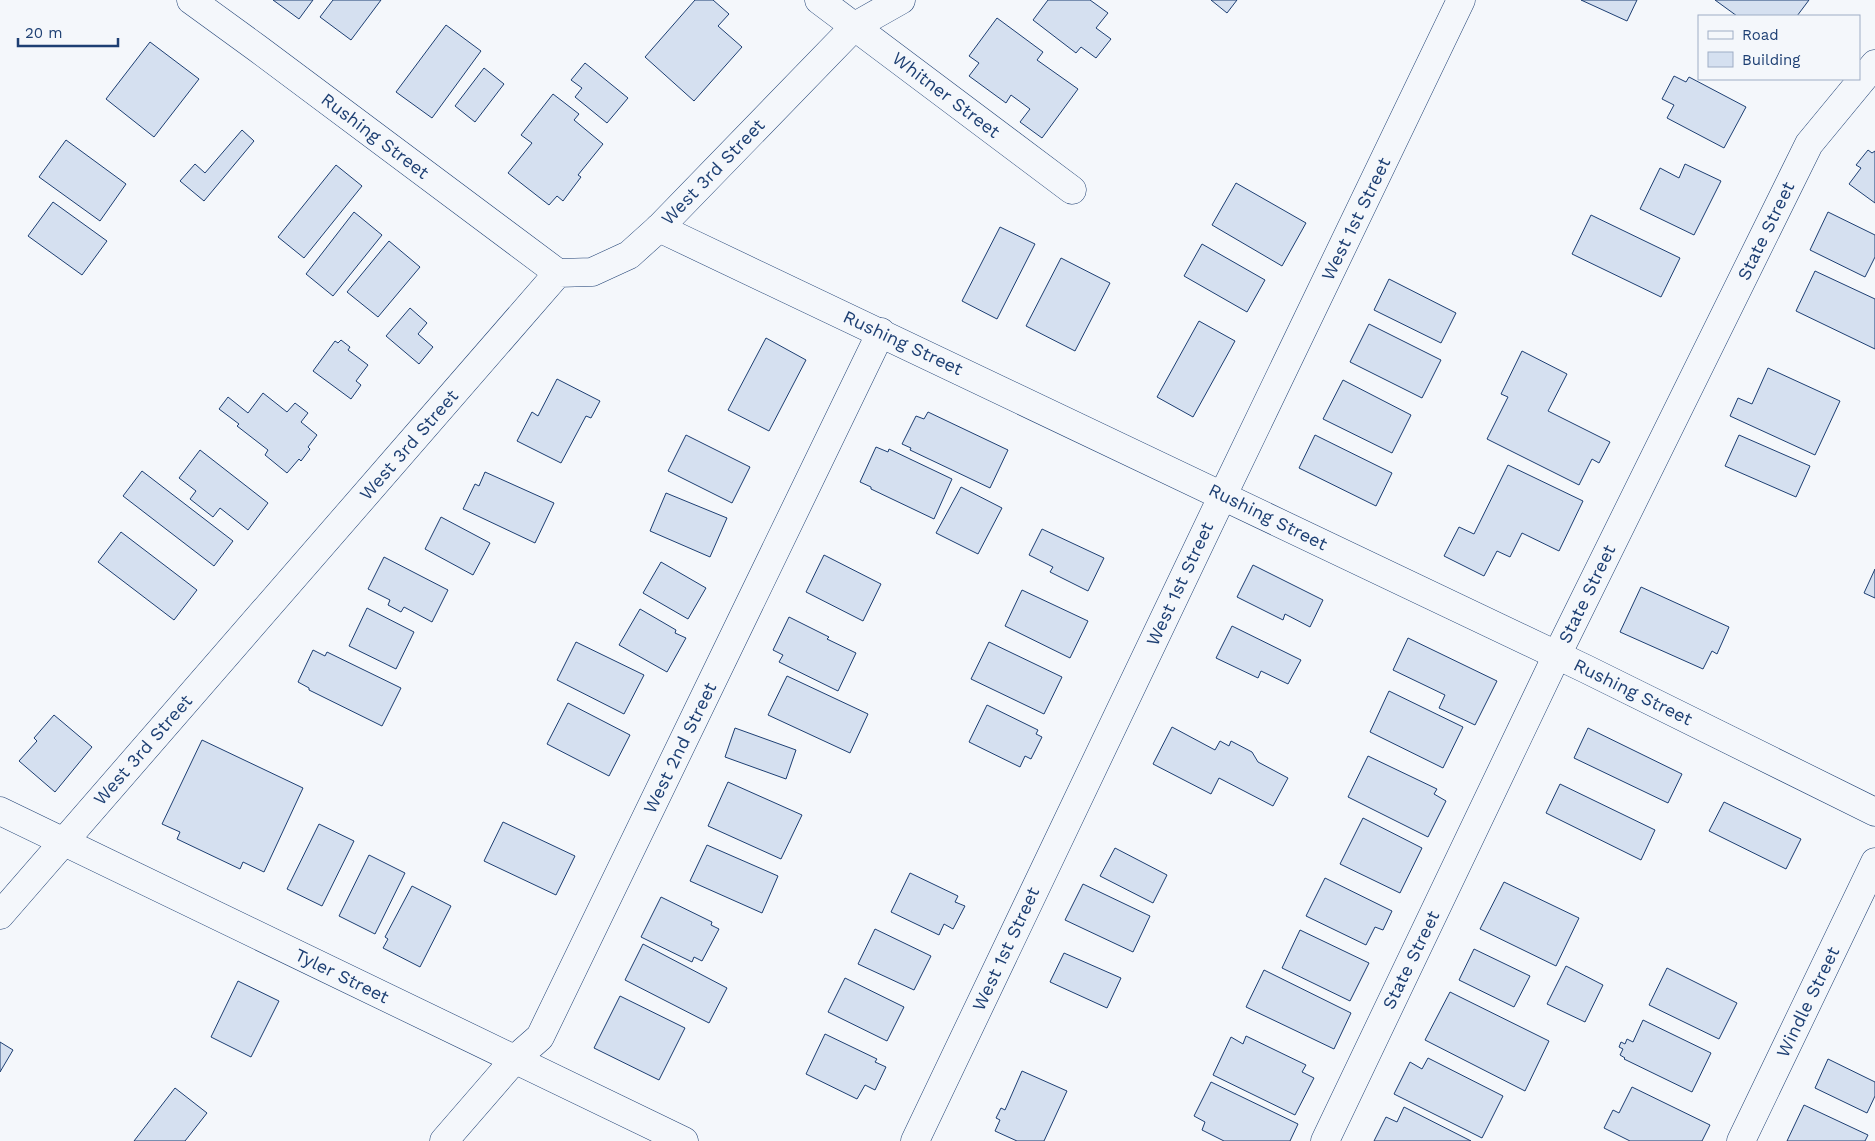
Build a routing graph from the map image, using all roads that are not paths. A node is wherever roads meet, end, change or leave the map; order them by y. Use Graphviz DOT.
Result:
graph roads {
  1 [pos="191,0"];
  2 [pos="820,0"];
  3 [pos="901,0"];
  4 [pos="1461,0"];
  5 [pos="855,26"];
  6 [pos="1875,64"];
  7 [pos="1072,190"];
  8 [pos="659,228"];
  9 [pos="558,273"];
  10 [pos="881,332"];
  11 [pos="1223,495"];
  12 [pos="1557,655"];
  13 [pos="0,811"];
  14 [pos="1875,812"];
  15 [pos="63,842"];
  16 [pos="1875,862"];
  17 [pos="0,915"];
  18 [pos="515,1059"];
  19 [pos="444,1141"];
  20 [pos="684,1141"];
  21 [pos="915,1141"];
  22 [pos="1325,1141"];
  23 [pos="1742,1141"];
  1 -- 9 [label="street, Rushing Street"];
  2 -- 5 [label="street, Whitner Street"];
  3 -- 5 [label="street"];
  4 -- 11 [label="street, West 1st Street"];
  5 -- 7 [label="street, Whitner Street"];
  5 -- 8 [label="street, West 3rd Street"];
  6 -- 12 [label="street, State Street"];
  8 -- 9 [label="street, West 3rd Street"];
  8 -- 10 [label="street, Rushing Street"];
  9 -- 15 [label="street, West 3rd Street"];
  10 -- 11 [label="street, Rushing Street"];
  10 -- 18 [label="street, West 2nd Street"];
  11 -- 12 [label="street, Rushing Street"];
  11 -- 21 [label="street, West 1st Street"];
  12 -- 14 [label="street, Rushing Street"];
  12 -- 22 [label="street, State Street"];
  13 -- 15 [label="street, Tyler Street"];
  15 -- 17 [label="street, West 3rd Street"];
  15 -- 18 [label="street, Tyler Street"];
  16 -- 23 [label="street, Windle Street"];
  18 -- 19 [label="street, West 2nd Street"];
  18 -- 20 [label="street, Tyler Street"];
}
